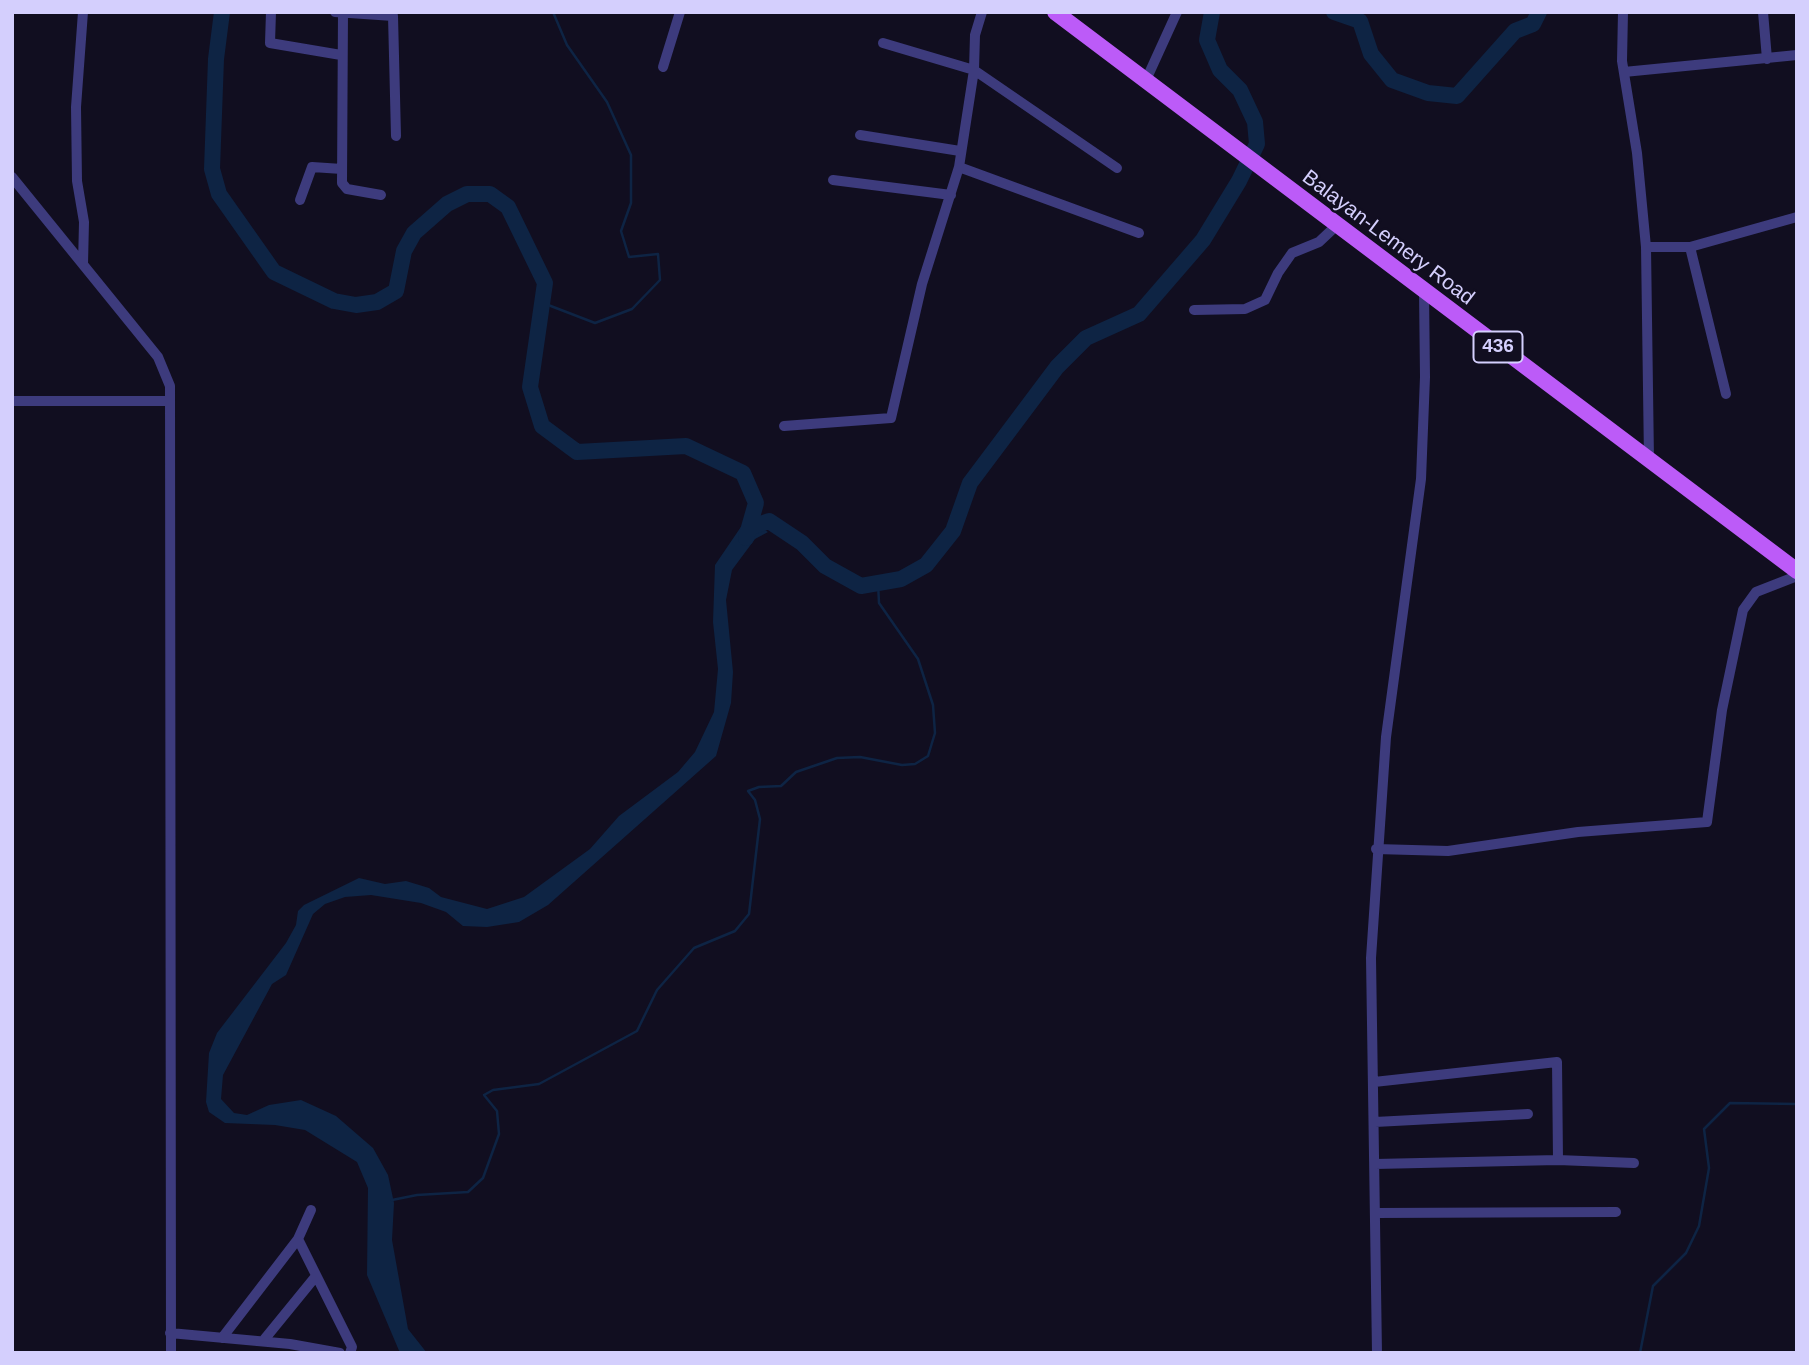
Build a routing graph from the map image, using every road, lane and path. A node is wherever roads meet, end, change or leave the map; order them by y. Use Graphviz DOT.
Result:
graph roads {
  1 [pos="83,12"];
  2 [pos="271,12"];
  3 [pos="335,12"];
  4 [pos="343,12"];
  5 [pos="680,12"];
  6 [pos="982,12"];
  7 [pos="1055,12"];
  8 [pos="1177,12"];
  9 [pos="1622,12"];
  10 [pos="1763,12"];
  11 [pos="883,43"];
  12 [pos="341,55"];
  13 [pos="1797,55"];
  14 [pos="1767,59"];
  15 [pos="663,67"];
  16 [pos="974,70"];
  17 [pos="1624,72"];
  18 [pos="1146,80"];
  19 [pos="860,135"];
  20 [pos="396,136"];
  21 [pos="960,151"];
  22 [pos="958,167"];
  23 [pos="1118,168"];
  24 [pos="342,169"];
  25 [pos="12,177"];
  26 [pos="833,180"];
  27 [pos="381,195"];
  28 [pos="951,195"];
  29 [pos="300,200"];
  30 [pos="1797,217"];
  31 [pos="1337,225"];
  32 [pos="1139,233"];
  33 [pos="1646,247"];
  34 [pos="1690,247"];
  35 [pos="83,264"];
  36 [pos="1424,291"];
  37 [pos="1194,310"];
  38 [pos="1727,394"];
  39 [pos="12,401"];
  40 [pos="170,401"];
  41 [pos="785,426"];
  42 [pos="1648,460"];
  43 [pos="1797,573"];
  44 [pos="1376,849"];
  45 [pos="1374,1082"];
  46 [pos="1528,1114"];
  47 [pos="1375,1122"];
  48 [pos="1558,1160"];
  49 [pos="1634,1163"];
  50 [pos="1375,1164"];
  51 [pos="311,1210"];
  52 [pos="1616,1212"];
  53 [pos="1376,1213"];
  54 [pos="298,1239"];
  55 [pos="316,1276"];
  56 [pos="170,1333"];
  57 [pos="222,1338"];
  58 [pos="263,1341"];
  59 [pos="171,1353"];
  60 [pos="341,1353"];
  61 [pos="350,1353"];
  62 [pos="1377,1353"];
  1 -- 35 [label="street"];
  2 -- 12 [label="street"];
  3 -- 4 [label="street"];
  4 -- 12 [label="street"];
  4 -- 20 [label="street"];
  5 -- 15 [label="street"];
  6 -- 16 [label="street"];
  7 -- 18 [label="main road, Balayan-Lemery Road / 436"];
  8 -- 18 [label="street"];
  9 -- 17 [label="street"];
  10 -- 14 [label="street"];
  11 -- 16 [label="street"];
  12 -- 24 [label="street"];
  13 -- 14 [label="street"];
  14 -- 17 [label="street"];
  16 -- 21 [label="street"];
  16 -- 23 [label="street"];
  17 -- 33 [label="street"];
  18 -- 31 [label="main road, Balayan-Lemery Road / 436"];
  19 -- 21 [label="street"];
  21 -- 22 [label="street"];
  22 -- 28 [label="street"];
  22 -- 32 [label="street"];
  24 -- 27 [label="street"];
  24 -- 29 [label="street"];
  25 -- 35 [label="street"];
  26 -- 28 [label="street"];
  28 -- 41 [label="street"];
  30 -- 34 [label="street"];
  31 -- 36 [label="main road, Balayan-Lemery Road / 436"];
  31 -- 37 [label="street"];
  33 -- 34 [label="street"];
  33 -- 42 [label="street"];
  34 -- 38 [label="street"];
  35 -- 40 [label="street"];
  36 -- 42 [label="main road, Balayan-Lemery Road / 436"];
  36 -- 44 [label="street"];
  39 -- 40 [label="street"];
  40 -- 56 [label="street"];
  42 -- 43 [label="main road, Balayan-Lemery Road / 436"];
  43 -- 44 [label="street"];
  44 -- 45 [label="street"];
  45 -- 47 [label="street"];
  45 -- 48 [label="street"];
  46 -- 47 [label="street"];
  47 -- 50 [label="street"];
  48 -- 49 [label="street"];
  48 -- 50 [label="street"];
  50 -- 53 [label="street"];
  51 -- 54 [label="street"];
  52 -- 53 [label="street"];
  53 -- 62 [label="street"];
  54 -- 55 [label="street"];
  54 -- 57 [label="street"];
  55 -- 58 [label="street"];
  55 -- 61 [label="street"];
  56 -- 57 [label="street"];
  56 -- 59 [label="street"];
  57 -- 58 [label="street"];
  58 -- 60 [label="street"];
}
